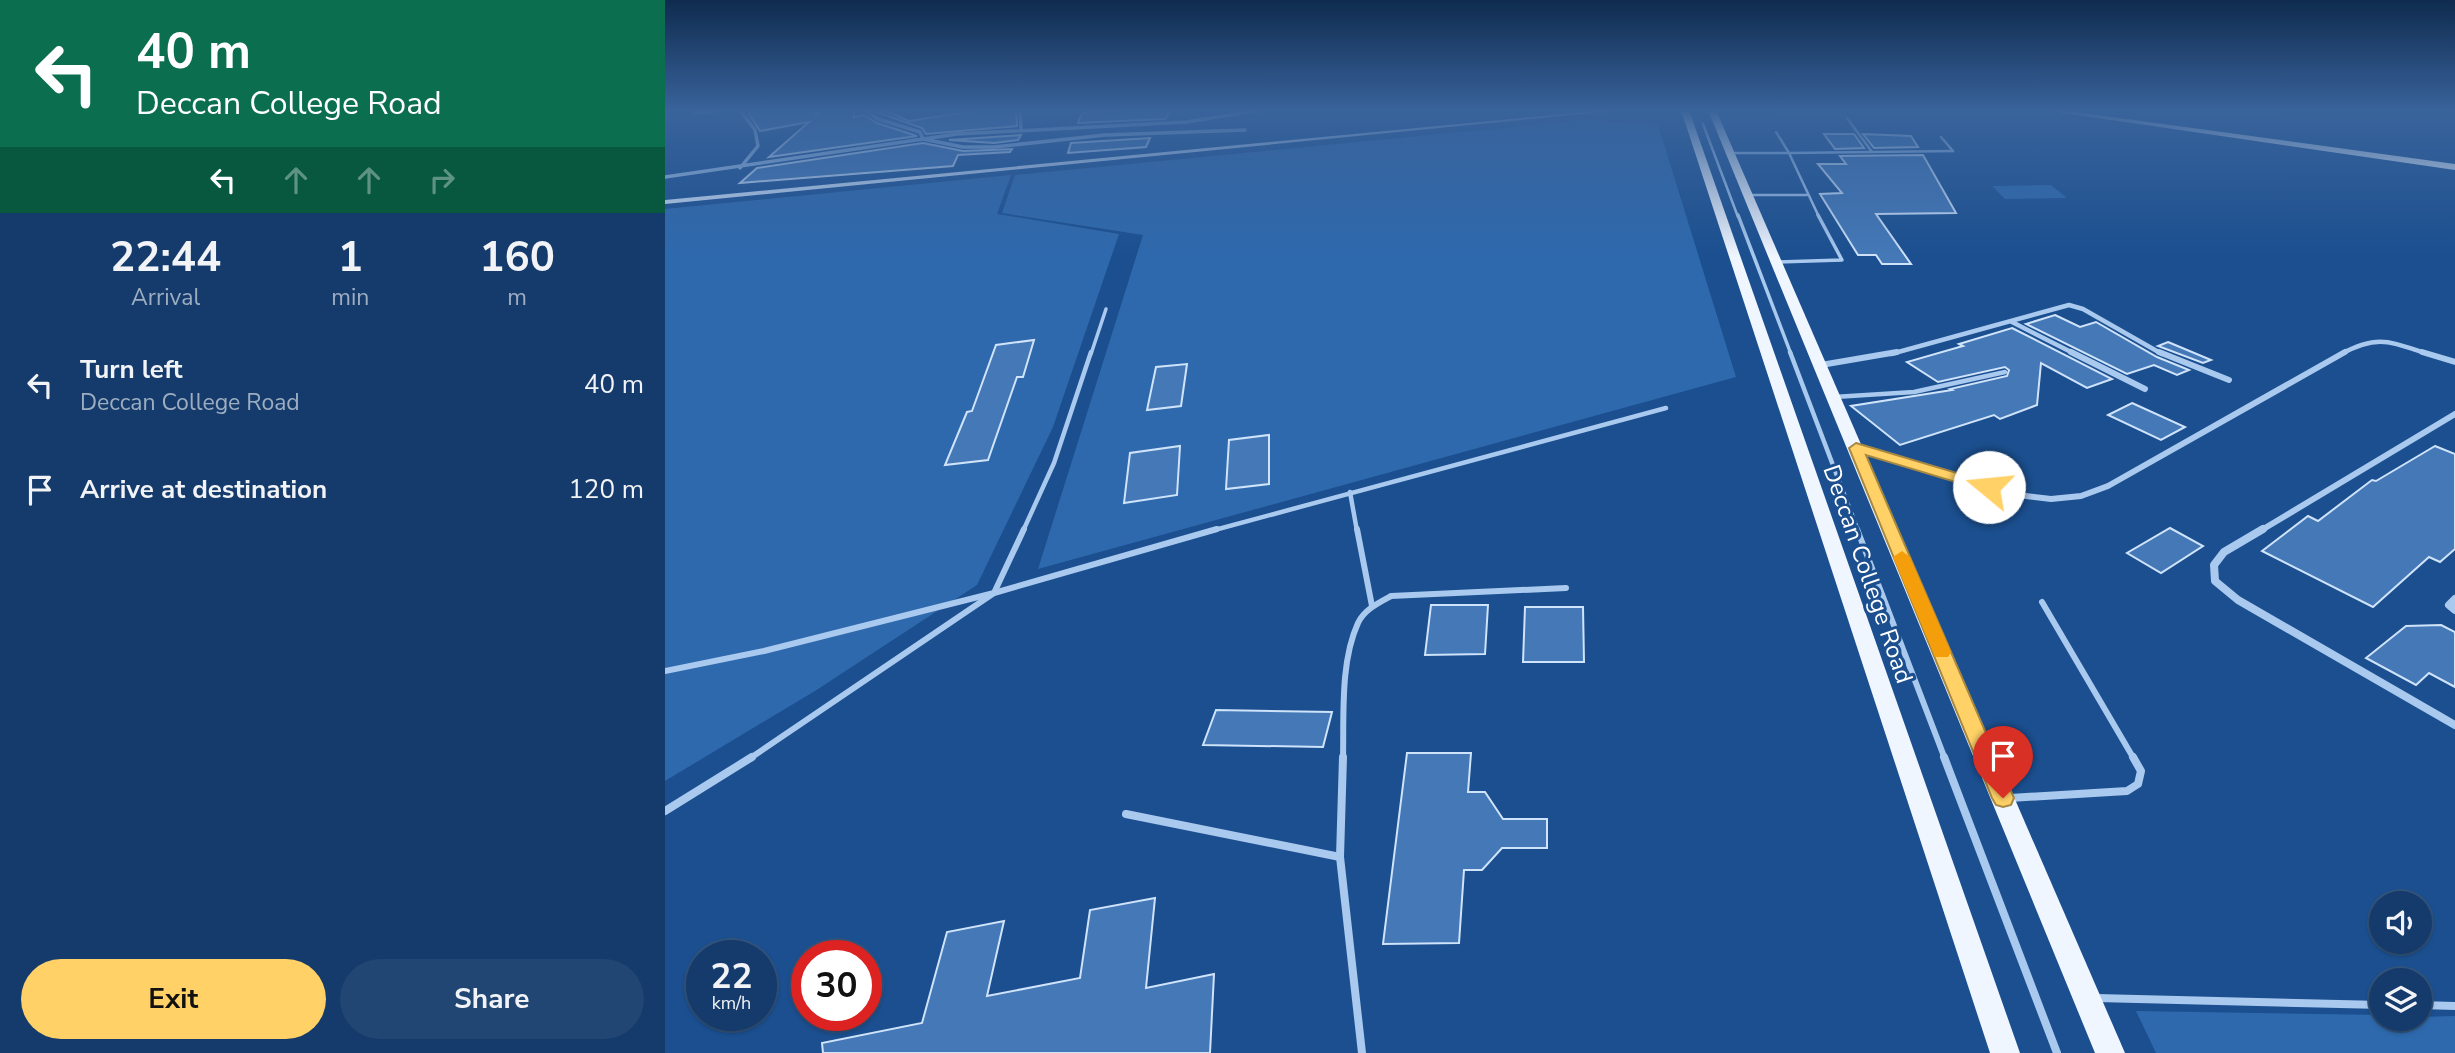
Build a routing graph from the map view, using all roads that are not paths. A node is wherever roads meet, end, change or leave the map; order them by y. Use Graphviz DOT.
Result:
graph roads {
  1 [pos="747,159"];
  2 [pos="796,159"];
  3 [pos="1053,159"];
  4 [pos="1109,159"];
  5 [pos="1715,159"];
  6 [pos="1718,159"];
  7 [pos="1734,159"];
  8 [pos="1792,159"];
  9 [pos="2399,159"];
  10 [pos="2455,167"];
  11 [pos="740,168"];
  12 [pos="665,177"];
  13 [pos="1749,195"];
  14 [pos="1807,195"];
  15 [pos="665,196"];
  16 [pos="665,202"];
  17 [pos="1778,262"];
  18 [pos="1106,310"];
  19 [pos="2012,322"];
  20 [pos="2455,362"];
  21 [pos="1821,365"];
  22 [pos="2005,372"];
  23 [pos="2229,380"];
  24 [pos="2145,389"];
  25 [pos="1834,397"];
  26 [pos="1666,408"];
  27 [pos="2455,414"];
  28 [pos="1856,448"];
  29 [pos="1350,492"];
  30 [pos="1566,588"];
  31 [pos="994,593"];
  32 [pos="2455,599"];
  33 [pos="2042,602"];
  34 [pos="1371,606"];
  35 [pos="2455,610"];
  36 [pos="665,671"];
  37 [pos="2455,725"];
  38 [pos="2003,798"];
  39 [pos="665,811"];
  40 [pos="1126,814"];
  41 [pos="1341,858"];
  42 [pos="2087,998"];
  43 [pos="2369,1004"];
  44 [pos="2432,1005"];
  45 [pos="2455,1006"];
  46 [pos="1361,1053"];
  47 [pos="2005,1053"];
  48 [pos="2057,1053"];
  49 [pos="2110,1053"];
  1 -- 11 [label="street"];
  2 -- 11 [label="street"];
  3 -- 15 [label="street"];
  4 -- 16 [label="street"];
  5 -- 47 [label="main road, Deccan College Road"];
  6 -- 48 [label="lane"];
  7 -- 13 [label="main road, Deccan College Road"];
  8 -- 14 [label="lane"];
  9 -- 10 [label="main road"];
  11 -- 12 [label="street"];
  13 -- 14 [label="lane"];
  13 -- 17 [label="main road, Deccan College Road"];
  14 -- 17 [label="lane"];
  17 -- 21 [label="main road, Deccan College Road"];
  18 -- 31 [label="lane"];
  19 -- 21 [label="street"];
  19 -- 23 [label="street"];
  19 -- 24 [label="street"];
  20 -- 28 [label="street"];
  21 -- 25 [label="main road, Deccan College Road"];
  22 -- 25 [label="lane"];
  25 -- 28 [label="main road, Deccan College Road"];
  26 -- 29 [label="lane"];
  27 -- 37 [label="street"];
  28 -- 38 [label="main road, Deccan College Road"];
  29 -- 31 [label="lane"];
  29 -- 34 [label="lane"];
  30 -- 34 [label="lane"];
  31 -- 36 [label="lane"];
  31 -- 39 [label="lane"];
  32 -- 35 [label="street"];
  33 -- 38 [label="lane"];
  34 -- 41 [label="lane"];
  38 -- 42 [label="main road, Deccan College Road"];
  40 -- 41 [label="lane"];
  41 -- 46 [label="lane"];
  42 -- 43 [label="lane"];
  42 -- 49 [label="main road, Deccan College Road"];
  44 -- 45 [label="lane"];
}
